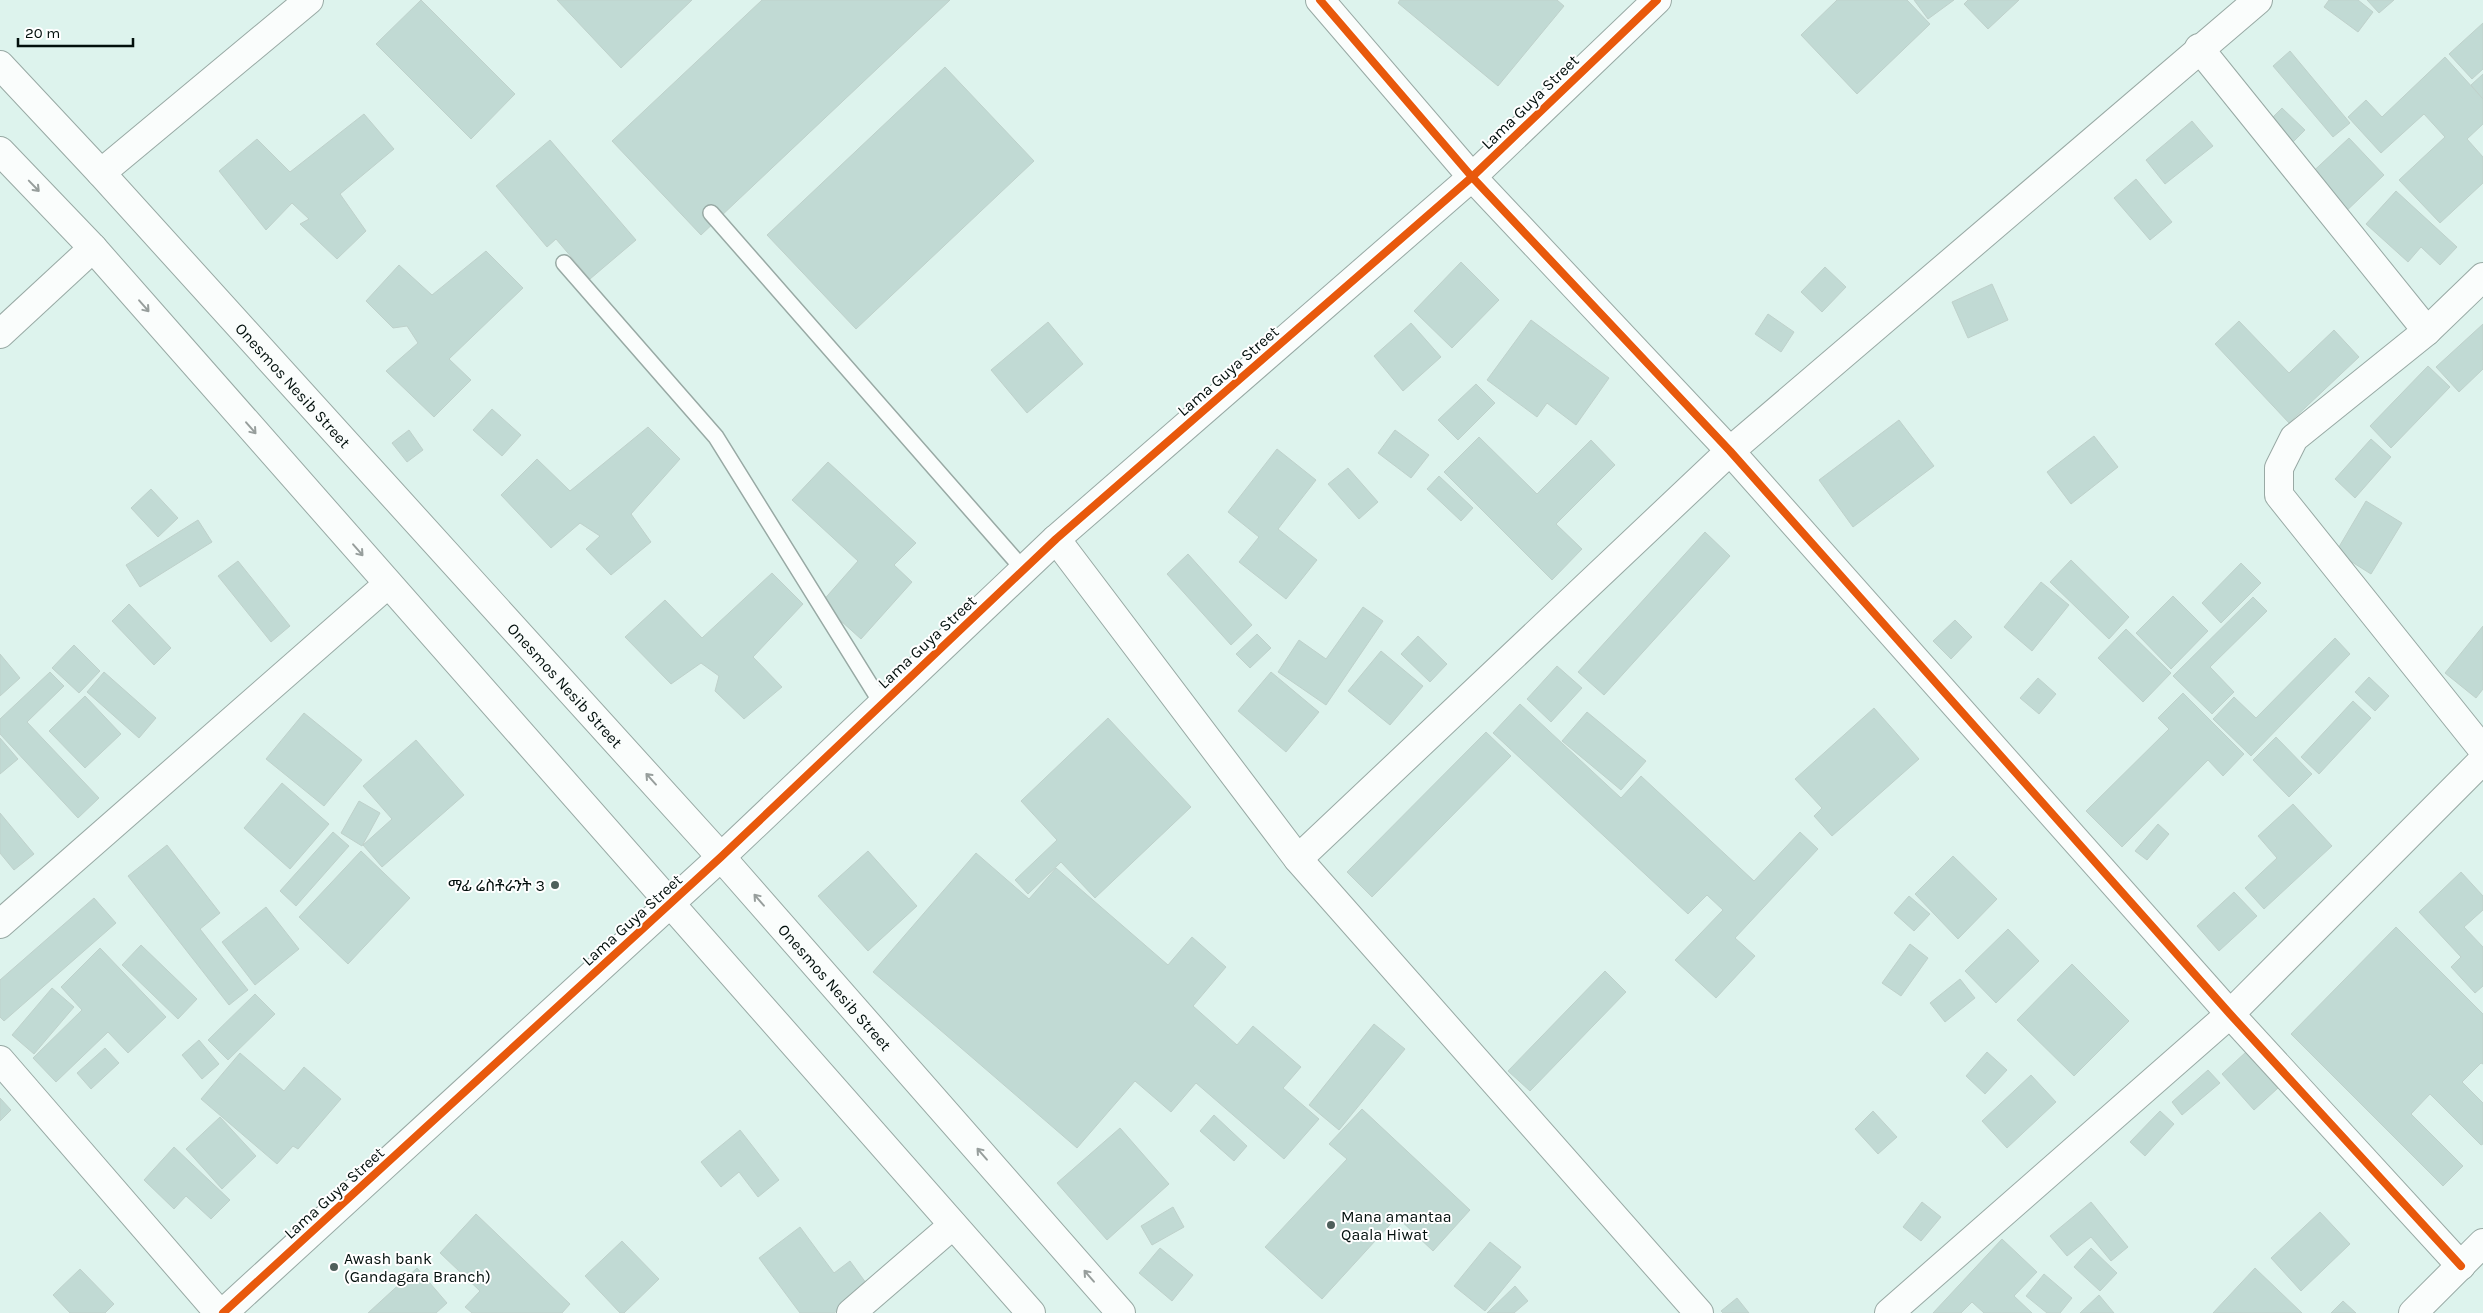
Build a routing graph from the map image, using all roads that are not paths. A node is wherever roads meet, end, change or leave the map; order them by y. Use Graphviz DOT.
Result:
graph roads {
  1 [pos="309,0"];
  2 [pos="1320,0"];
  3 [pos="1658,0"];
  4 [pos="2258,0"];
  5 [pos="2199,48"];
  6 [pos="0,65"];
  7 [pos="0,151"];
  8 [pos="102,174"];
  9 [pos="1472,177"];
  10 [pos="711,213"];
  11 [pos="93,248"];
  12 [pos="564,263"];
  13 [pos="2483,276"];
  14 [pos="2427,331"];
  15 [pos="0,334"];
  16 [pos="1730,451"];
  17 [pos="1056,539"];
  18 [pos="1024,570"];
  19 [pos="388,584"];
  20 [pos="882,704"];
  21 [pos="2483,750"];
  22 [pos="2483,760"];
  23 [pos="721,857"];
  24 [pos="1298,859"];
  25 [pos="670,904"];
  26 [pos="0,924"];
  27 [pos="2230,1014"];
  28 [pos="0,1060"];
  29 [pos="953,1225"];
  30 [pos="2483,1243"];
  31 [pos="2461,1266"];
  32 [pos="221,1313"];
  33 [pos="851,1313"];
  34 [pos="1030,1313"];
  35 [pos="1121,1313"];
  36 [pos="1699,1313"];
  37 [pos="1889,1313"];
  38 [pos="2414,1313"];
  1 -- 8 [label="street"];
  2 -- 9 [label="street"];
  3 -- 9 [label="street, Lama Guya Street"];
  4 -- 5 [label="street"];
  5 -- 14 [label="street"];
  5 -- 16 [label="street"];
  6 -- 8 [label="street, Onesmos Nesib Street"];
  7 -- 11 [label="street, one-way"];
  23 -- 8 [label="street, Onesmos Nesib Street, one-way"];
  9 -- 16 [label="street"];
  9 -- 17 [label="street, Lama Guya Street"];
  10 -- 18 [label="lane"];
  11 -- 15 [label="street"];
  11 -- 19 [label="street, one-way"];
  12 -- 20 [label="lane"];
  13 -- 14 [label="street"];
  14 -- 21 [label="street"];
  16 -- 24 [label="street"];
  16 -- 27 [label="street"];
  17 -- 18 [label="street, Lama Guya Street"];
  17 -- 24 [label="street"];
  18 -- 20 [label="street, Lama Guya Street"];
  19 -- 25 [label="street"];
  19 -- 26 [label="street"];
  20 -- 23 [label="street, Lama Guya Street"];
  22 -- 27 [label="street"];
  23 -- 25 [label="street, Lama Guya Street"];
  35 -- 23 [label="street, Onesmos Nesib Street, one-way"];
  24 -- 36 [label="street"];
  25 -- 29 [label="street"];
  25 -- 32 [label="street, Lama Guya Street"];
  27 -- 31 [label="street"];
  27 -- 37 [label="street"];
  28 -- 32 [label="street"];
  29 -- 33 [label="street"];
  29 -- 34 [label="street"];
  30 -- 31 [label="street"];
  31 -- 38 [label="street"];
}
